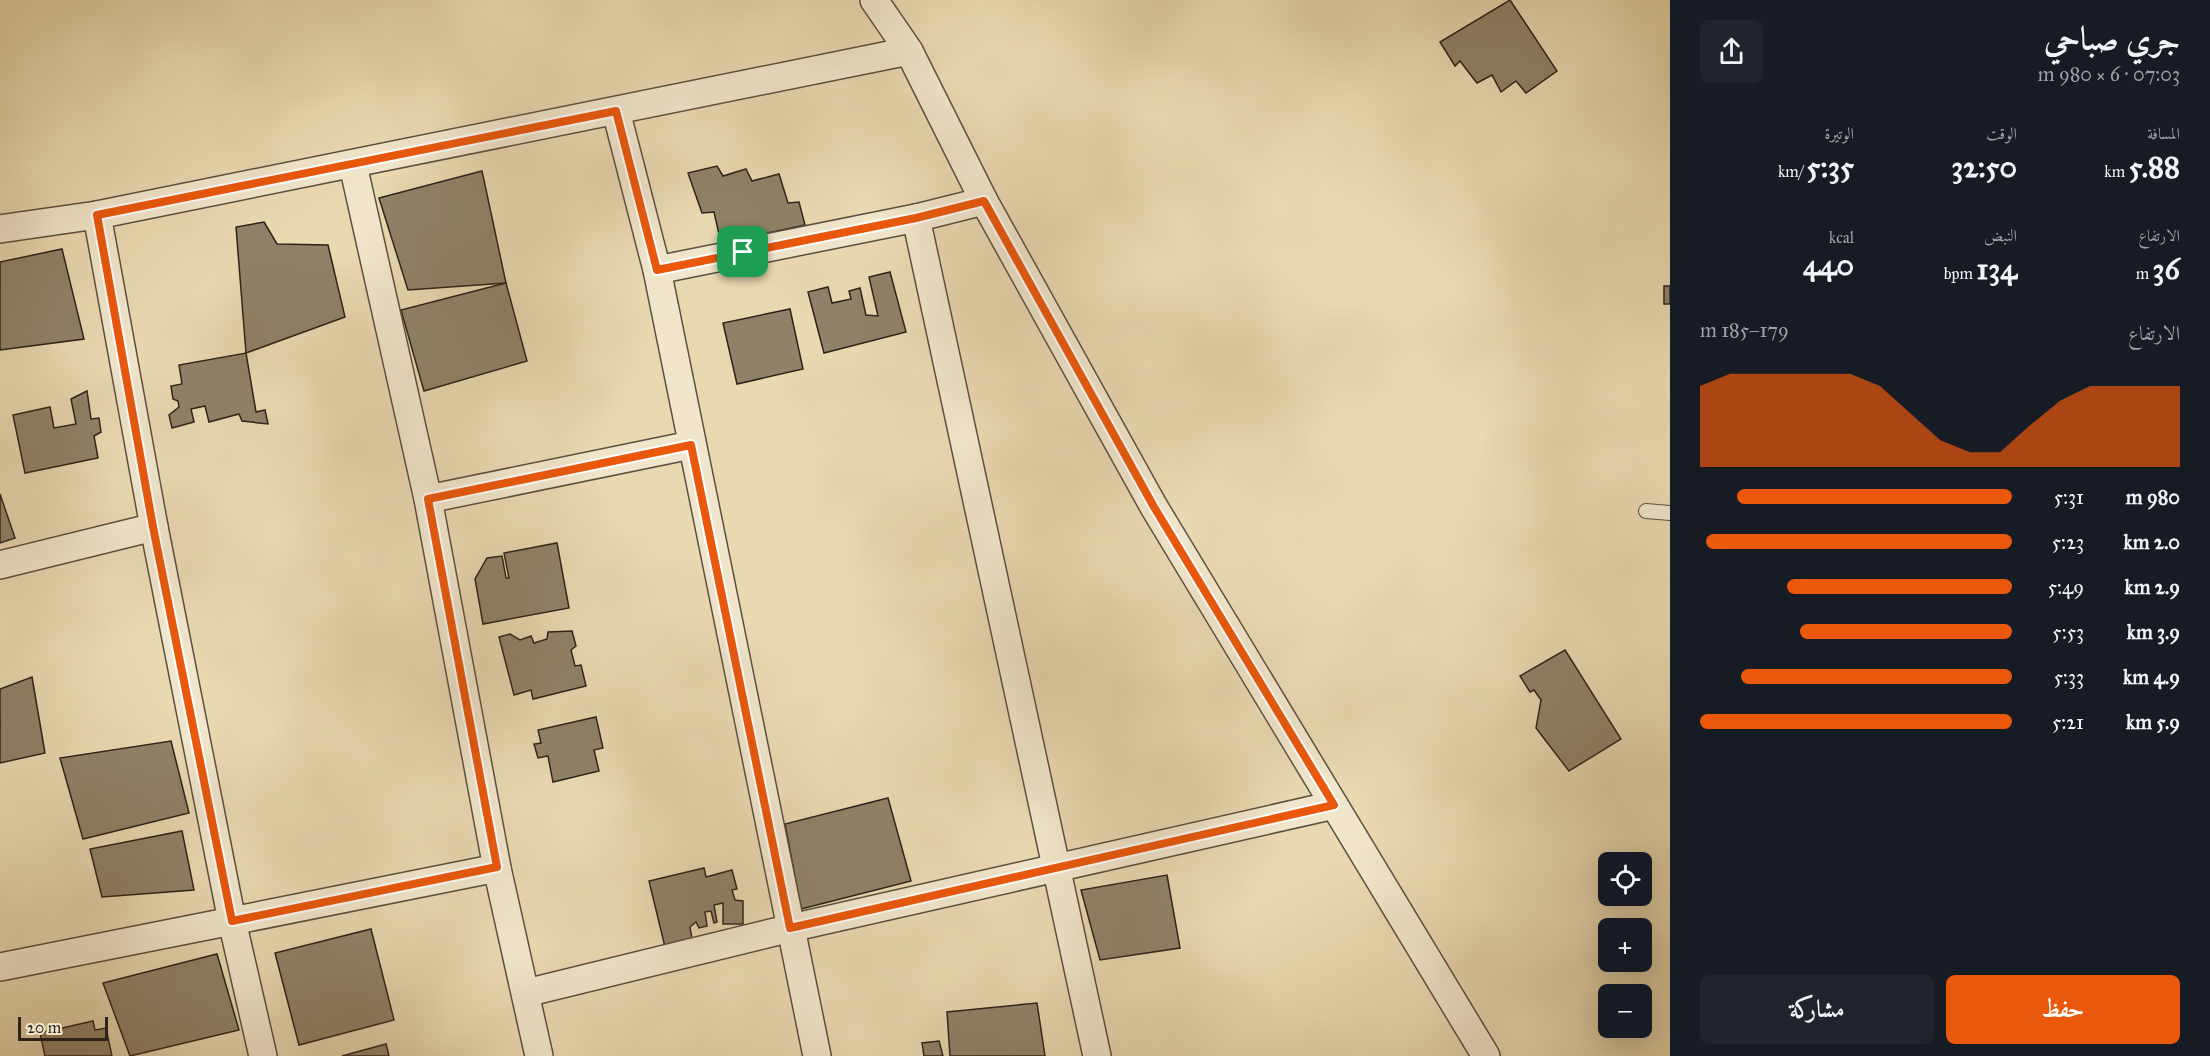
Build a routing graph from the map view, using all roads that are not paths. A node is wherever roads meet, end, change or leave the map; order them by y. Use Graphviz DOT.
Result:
graph roads {
  1 [pos="874,0"];
  2 [pos="909,51"];
  3 [pos="616,111"];
  4 [pos="353,165"];
  5 [pos="984,201"];
  6 [pos="97,215"];
  7 [pos="916,218"];
  8 [pos="0,229"];
  9 [pos="657,270"];
  10 [pos="691,445"];
  11 [pos="428,499"];
  12 [pos="1646,511"];
  13 [pos="1670,513"];
  14 [pos="153,527"];
  15 [pos="0,565"];
  16 [pos="1334,805"];
  17 [pos="497,867"];
  18 [pos="1055,869"];
  19 [pos="232,921"];
  20 [pos="790,928"];
  21 [pos="0,967"];
  22 [pos="526,993"];
  23 [pos="263,1056"];
  24 [pos="539,1056"];
  25 [pos="818,1056"];
  26 [pos="1097,1056"];
  27 [pos="1486,1056"];
  1 -- 2 [label="street"];
  2 -- 3 [label="street"];
  2 -- 5 [label="street"];
  3 -- 4 [label="street"];
  3 -- 9 [label="street"];
  4 -- 6 [label="street"];
  4 -- 11 [label="street"];
  5 -- 7 [label="street"];
  5 -- 16 [label="street"];
  6 -- 8 [label="street"];
  6 -- 14 [label="street"];
  7 -- 9 [label="street"];
  7 -- 18 [label="street"];
  9 -- 10 [label="street"];
  10 -- 11 [label="street"];
  10 -- 20 [label="street"];
  11 -- 17 [label="street"];
  12 -- 13 [label="lane"];
  14 -- 15 [label="street"];
  14 -- 19 [label="street"];
  16 -- 18 [label="street"];
  16 -- 27 [label="street"];
  17 -- 19 [label="street"];
  17 -- 22 [label="street"];
  18 -- 20 [label="street"];
  18 -- 26 [label="street"];
  19 -- 21 [label="street"];
  19 -- 23 [label="street"];
  20 -- 22 [label="street"];
  20 -- 25 [label="street"];
  22 -- 24 [label="street"];
}
